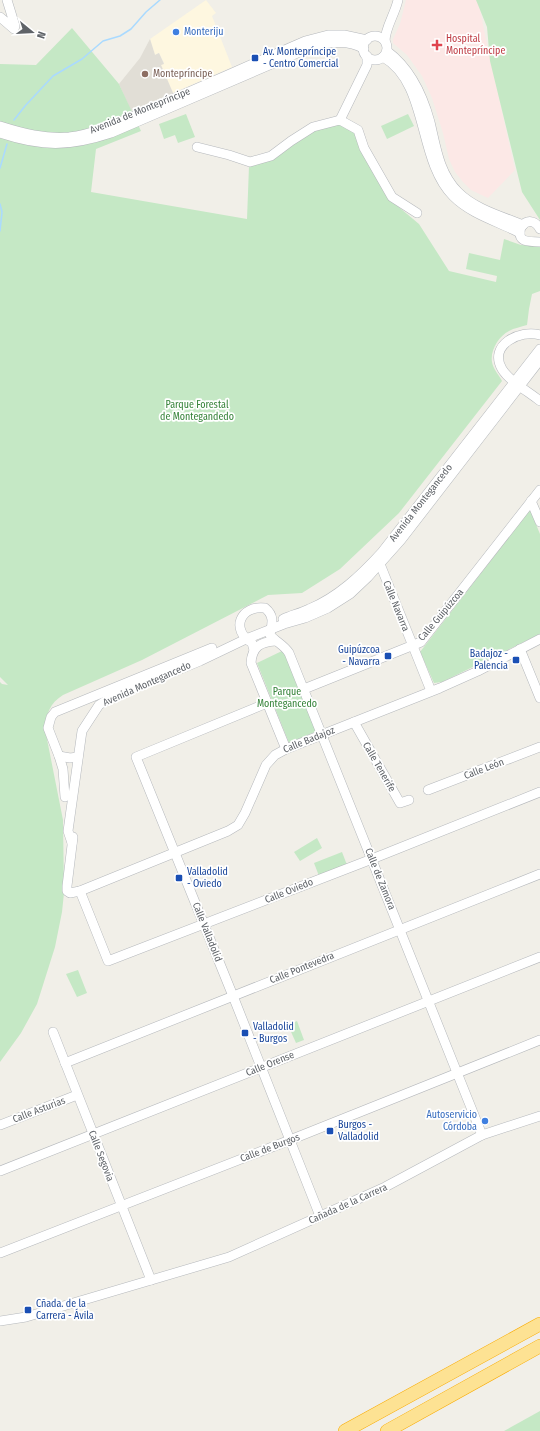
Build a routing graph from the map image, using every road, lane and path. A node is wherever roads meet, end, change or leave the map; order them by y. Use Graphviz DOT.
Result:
graph roads {
  1 [pos="7,0"];
  2 [pos="393,0"];
  3 [pos="398,0"];
  4 [pos="0,17"];
  5 [pos="385,42"];
  6 [pos="369,51"];
  7 [pos="385,54"];
  8 [pos="340,120"];
  9 [pos="0,126"];
  10 [pos="0,133"];
  11 [pos="197,147"];
  12 [pos="417,213"];
  13 [pos="521,229"];
  14 [pos="540,229"];
  15 [pos="538,240"];
  16 [pos="540,335"];
  17 [pos="540,349"];
  18 [pos="540,360"];
  19 [pos="518,383"];
  20 [pos="540,401"];
  21 [pos="540,490"];
  22 [pos="531,500"];
  23 [pos="540,522"];
  24 [pos="380,564"];
  25 [pos="272,626"];
  26 [pos="244,637"];
  27 [pos="540,639"];
  28 [pos="275,641"];
  29 [pos="412,645"];
  30 [pos="520,649"];
  31 [pos="254,650"];
  32 [pos="304,689"];
  33 [pos="431,691"];
  34 [pos="90,698"];
  35 [pos="540,698"];
  36 [pos="267,703"];
  37 [pos="94,711"];
  38 [pos="354,722"];
  39 [pos="322,735"];
  40 [pos="540,747"];
  41 [pos="286,749"];
  42 [pos="59,756"];
  43 [pos="78,757"];
  44 [pos="428,790"];
  45 [pos="540,792"];
  46 [pos="65,797"];
  47 [pos="409,800"];
  48 [pos="175,853"];
  49 [pos="372,859"];
  50 [pos="540,874"];
  51 [pos="80,891"];
  52 [pos="68,892"];
  53 [pos="204,925"];
  54 [pos="400,929"];
  55 [pos="540,957"];
  56 [pos="233,996"];
  57 [pos="429,1001"];
  58 [pos="53,1032"];
  59 [pos="540,1040"];
  60 [pos="65,1063"];
  61 [pos="261,1068"];
  62 [pos="458,1072"];
  63 [pos="77,1095"];
  64 [pos="540,1116"];
  65 [pos="0,1125"];
  66 [pos="93,1134"];
  67 [pos="482,1135"];
  68 [pos="290,1140"];
  69 [pos="0,1171"];
  70 [pos="121,1206"];
  71 [pos="320,1216"];
  72 [pos="0,1253"];
  73 [pos="151,1280"];
  74 [pos="0,1321"];
  75 [pos="540,1324"];
  76 [pos="540,1346"];
  77 [pos="345,1431"];
  78 [pos="387,1431"];
  1 -- 4 [label="street"];
  2 -- 6 [label="street"];
  3 -- 5 [label="street"];
  5 -- 6 [label="street, Avenida de Montepríncipe"];
  5 -- 7 [label="street"];
  6 -- 7 [label="street, Avenida de Montepríncipe"];
  6 -- 8 [label="street"];
  6 -- 9 [label="street, Avenida de Montepríncipe"];
  6 -- 10 [label="street, Avenida de Montepríncipe"];
  7 -- 13 [label="street"];
  8 -- 11 [label="street"];
  8 -- 12 [label="street"];
  13 -- 14 [label="street"];
  13 -- 15 [label="street"];
  16 -- 19 [label="street"];
  17 -- 19 [label="street, Avenida Montegancedo"];
  18 -- 19 [label="street, Avenida Montegancedo"];
  19 -- 20 [label="street"];
  19 -- 24 [label="street, Avenida Montegancedo"];
  19 -- 25 [label="street, Avenida Montegancedo"];
  21 -- 22 [label="street, Calle Guipúzcoa"];
  22 -- 23 [label="street"];
  22 -- 29 [label="street, Calle Guipúzcoa"];
  24 -- 25 [label="street, Avenida Montegancedo"];
  24 -- 29 [label="street, Calle Navarra"];
  25 -- 26 [label="street, Avenida Montegancedo"];
  25 -- 26 [label="street"];
  25 -- 28 [label="street, Calle de Zamora"];
  26 -- 31 [label="street"];
  26 -- 34 [label="street, Avenida Montegancedo"];
  26 -- 37 [label="street, Avenida Montegancedo"];
  27 -- 30 [label="street, Calle Badajoz"];
  28 -- 31 [label="street"];
  28 -- 32 [label="street, Calle de Zamora"];
  29 -- 32 [label="street, Calle Guipúzcoa"];
  29 -- 33 [label="street, Calle Navarra"];
  30 -- 33 [label="street, Calle Badajoz"];
  30 -- 35 [label="street"];
  31 -- 36 [label="street"];
  32 -- 39 [label="street, Calle de Zamora"];
  33 -- 38 [label="street, Calle Badajoz"];
  34 -- 37 [label="street, Avenida Montegancedo"];
  34 -- 42 [label="street, Avenida Montegancedo"];
  36 -- 41 [label="street"];
  36 -- 48 [label="street, Calle Valladolid"];
  37 -- 43 [label="street, Avenida Montegancedo"];
  38 -- 39 [label="street, Calle Badajoz"];
  38 -- 47 [label="street, Calle Tenerife"];
  39 -- 41 [label="street, Calle Badajoz"];
  39 -- 49 [label="street, Calle de Zamora"];
  40 -- 44 [label="street, Calle León"];
  41 -- 48 [label="street, Calle Badajoz"];
  42 -- 43 [label="street"];
  42 -- 46 [label="street, Avenida Montegancedo"];
  43 -- 52 [label="street, Avenida Montegancedo"];
  45 -- 49 [label="street, Calle Oviedo"];
  48 -- 51 [label="street, Calle Badajoz"];
  48 -- 53 [label="street, Calle Valladolid"];
  49 -- 53 [label="street, Calle Oviedo"];
  49 -- 54 [label="street, Calle de Zamora"];
  50 -- 54 [label="street, Calle Pontevedra"];
  51 -- 52 [label="street, Calle Badajoz"];
  51 -- 53 [label="street, Calle Oviedo"];
  53 -- 56 [label="street, Calle Valladolid"];
  54 -- 56 [label="street, Calle Pontevedra"];
  54 -- 57 [label="street, Calle de Zamora"];
  55 -- 57 [label="street, Calle Orense"];
  56 -- 60 [label="street, Calle Pontevedra"];
  56 -- 61 [label="street, Calle Valladolid"];
  57 -- 61 [label="street, Calle Orense"];
  57 -- 62 [label="street, Calle de Zamora"];
  58 -- 60 [label="street, Calle Segovia"];
  59 -- 62 [label="street, Calle de Burgos"];
  60 -- 63 [label="street, Calle Segovia"];
  61 -- 66 [label="street, Calle Orense"];
  61 -- 68 [label="street, Calle Valladolid"];
  62 -- 67 [label="street, Calle de Zamora"];
  62 -- 68 [label="street, Calle de Burgos"];
  63 -- 65 [label="street, Calle Asturias"];
  63 -- 66 [label="street, Calle Segovia"];
  64 -- 67 [label="street, Cañada de la Carrera"];
  66 -- 69 [label="street, Calle Orense"];
  66 -- 70 [label="street, Calle Segovia"];
  67 -- 71 [label="street, Cañada de la Carrera"];
  68 -- 70 [label="street, Calle de Burgos"];
  68 -- 71 [label="street, Calle Valladolid"];
  70 -- 72 [label="street, Calle de Burgos"];
  70 -- 73 [label="street, Calle Segovia"];
  71 -- 73 [label="street, Cañada de la Carrera"];
  73 -- 74 [label="street, Cañada de la Carrera"];
  75 -- 77 [label="highway"];
  76 -- 78 [label="highway"];
}
